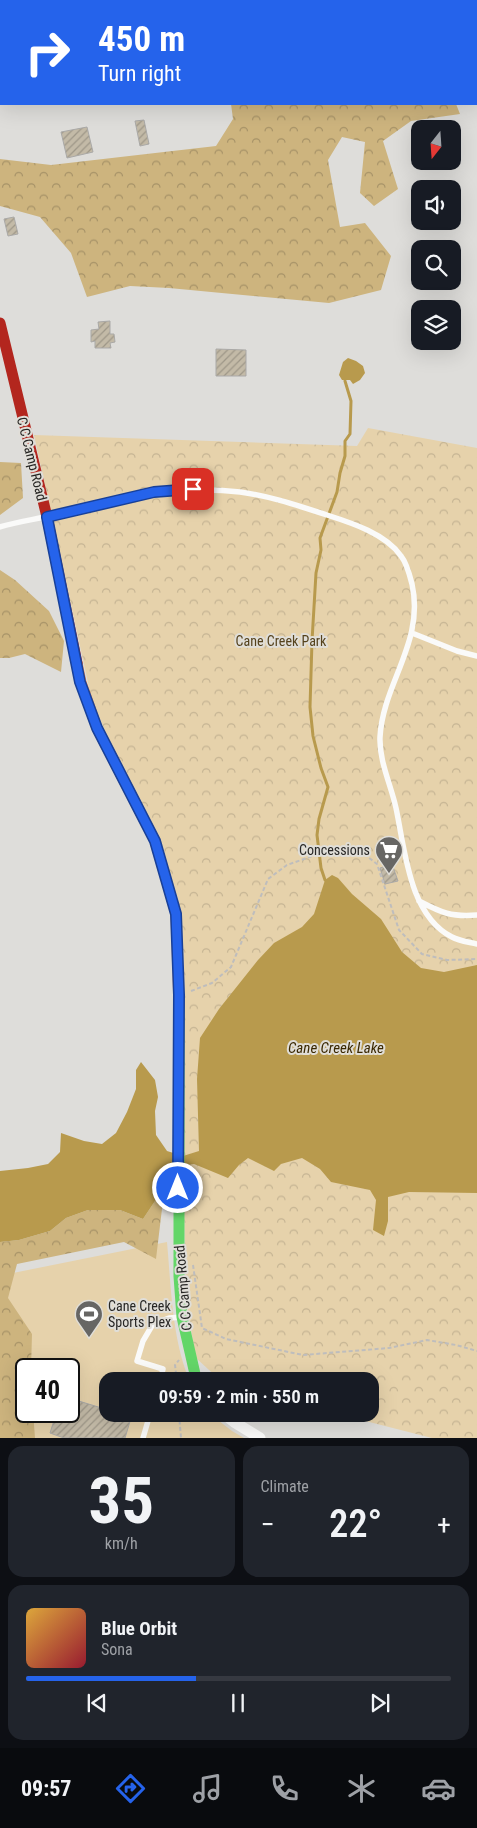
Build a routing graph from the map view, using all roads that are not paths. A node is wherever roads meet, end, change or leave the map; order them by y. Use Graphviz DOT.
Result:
graph roads {
  1 [pos="0,323"];
  2 [pos="47,517"];
  3 [pos="0,528"];
  4 [pos="412,633"];
  5 [pos="477,656"];
  6 [pos="419,901"];
  7 [pos="477,915"];
  8 [pos="477,944"];
  9 [pos="182,1317"];
  10 [pos="162,1372"];
  11 [pos="195,1372"];
  12 [pos="148,1422"];
  13 [pos="234,1422"];
  14 [pos="143,1438"];
  15 [pos="260,1438"];
  1 -- 2 [label="street, C C Camp Road"];
  2 -- 3 [label="lane"];
  2 -- 4 [label="lane"];
  2 -- 9 [label="street, C C Camp Road"];
  4 -- 5 [label="lane"];
  4 -- 6 [label="lane"];
  6 -- 7 [label="lane"];
  6 -- 8 [label="lane"];
  9 -- 10 [label="lane"];
  9 -- 11 [label="street, C C Camp Road"];
  12 -- 14 [label="lane"];
  13 -- 15 [label="street"];
}
